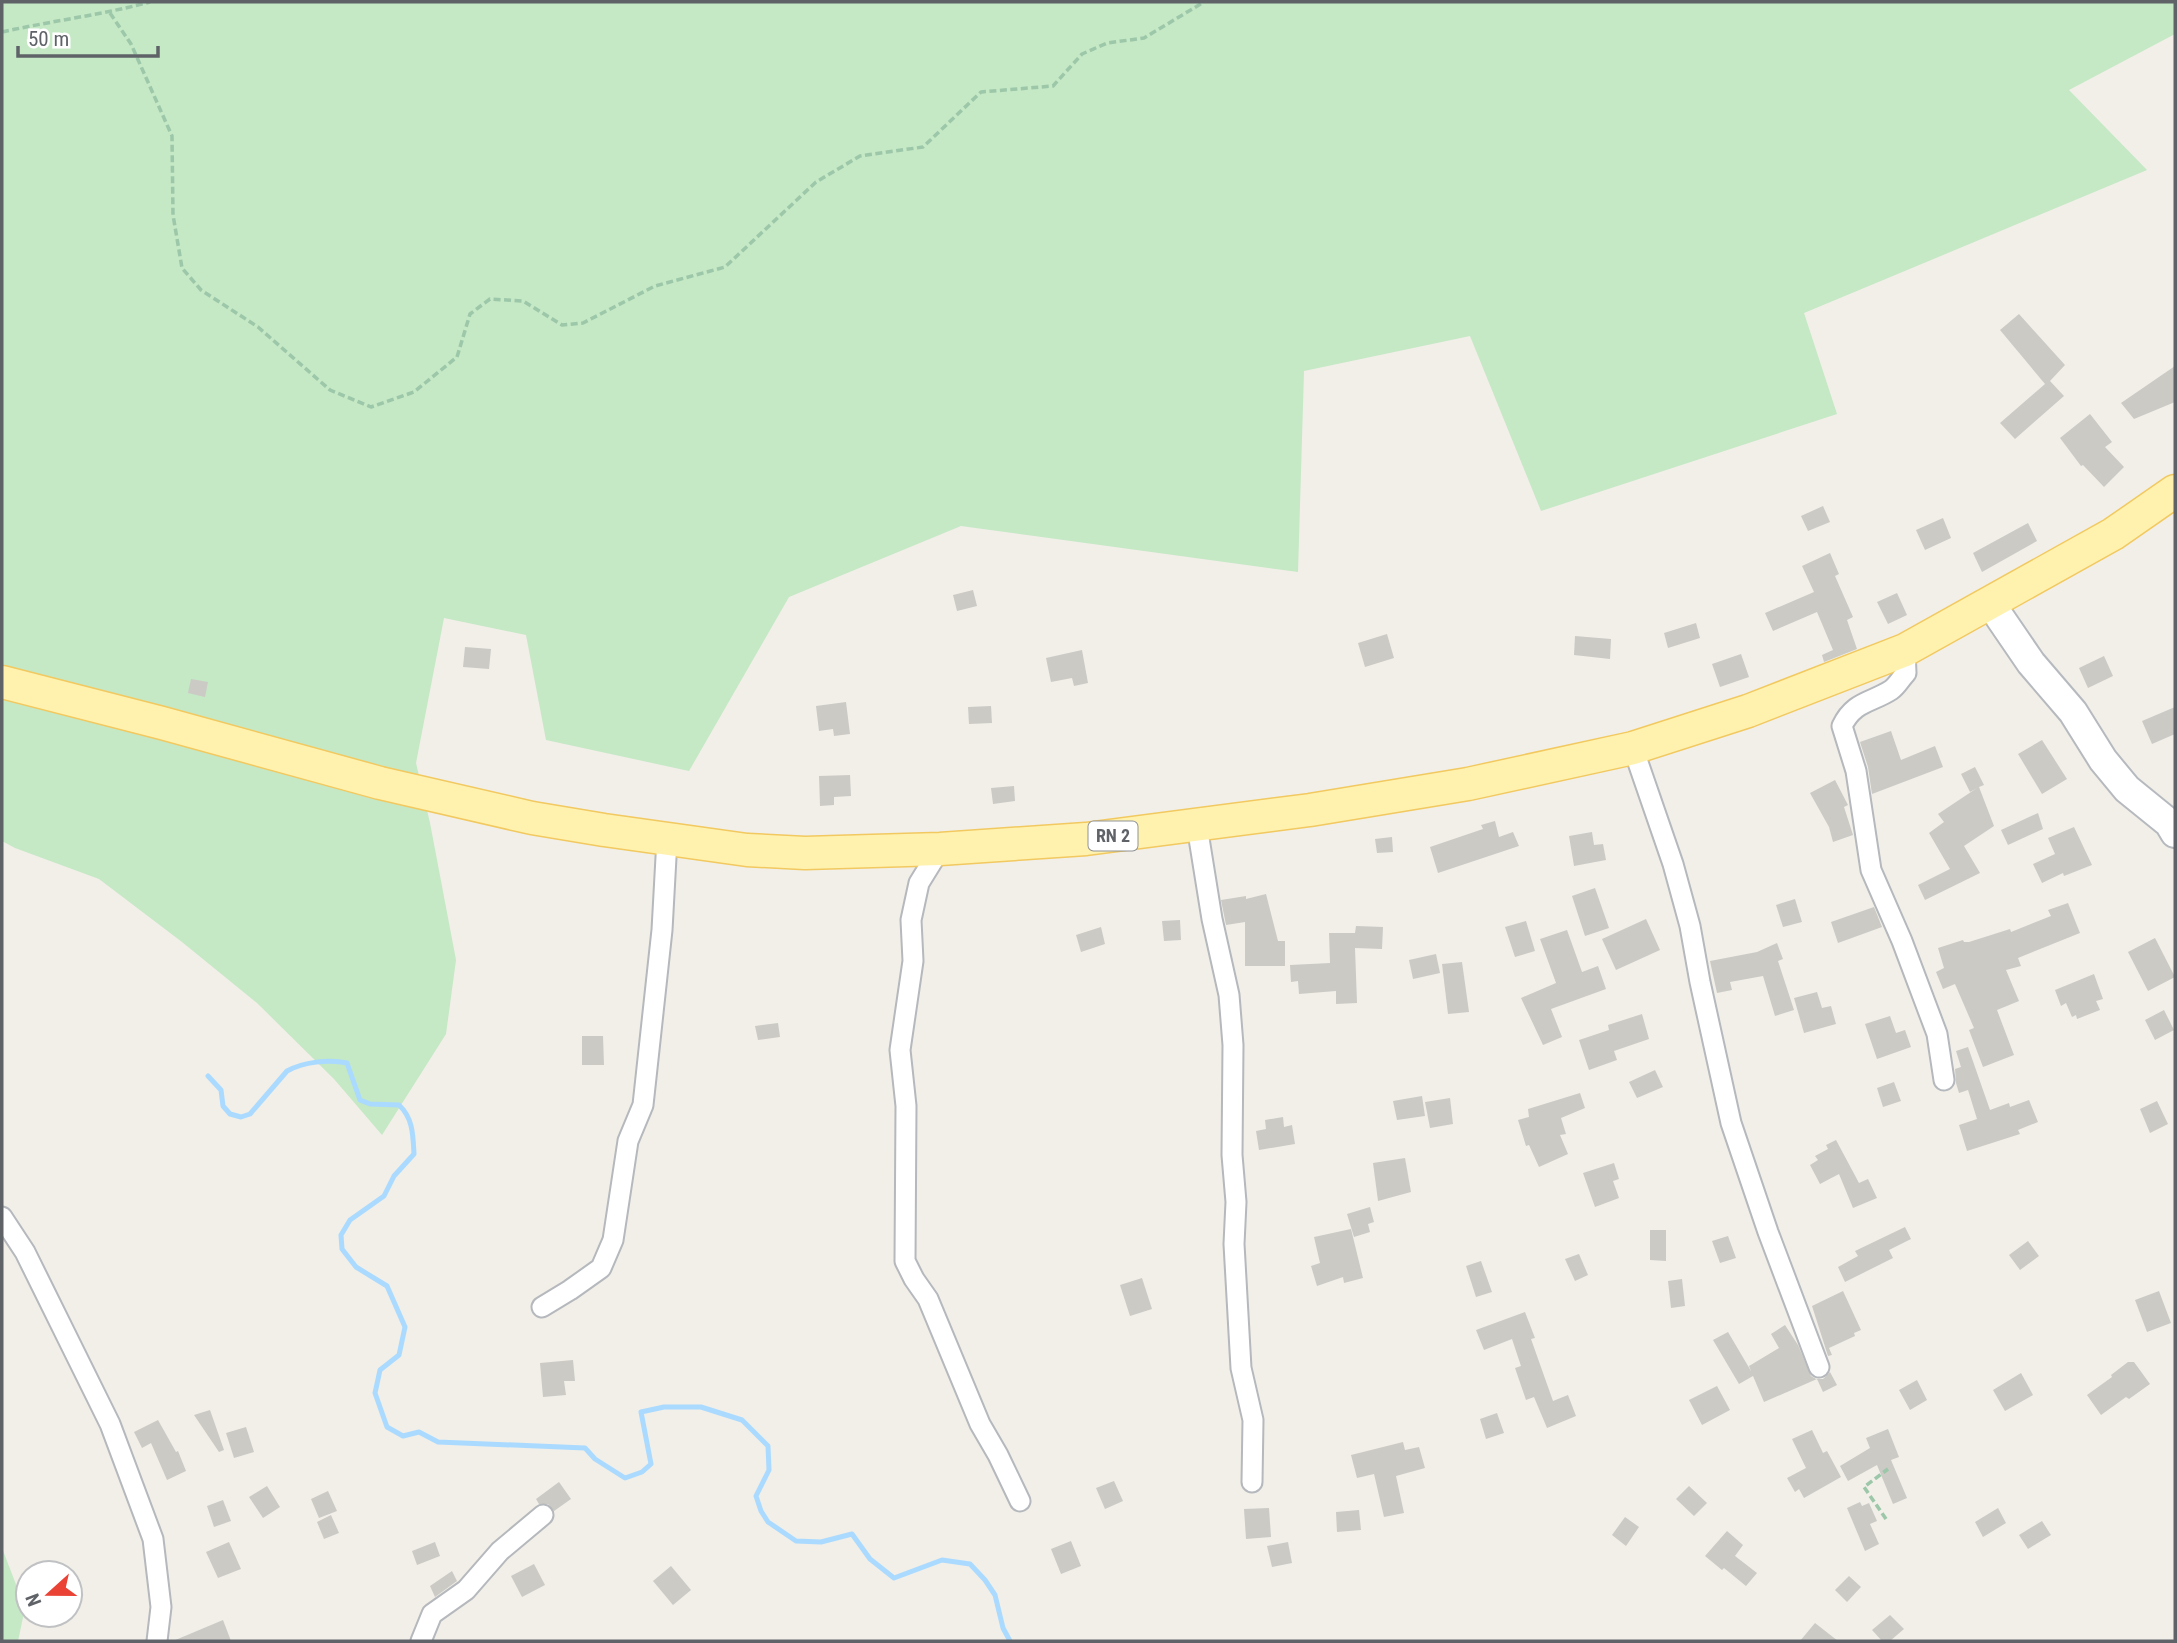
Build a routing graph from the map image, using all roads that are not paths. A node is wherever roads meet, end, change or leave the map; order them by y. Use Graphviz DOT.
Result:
graph roads {
  1 [pos="2175,491"];
  2 [pos="1990,603"];
  3 [pos="1905,650"];
  4 [pos="2,682"];
  5 [pos="1633,748"];
  6 [pos="1197,826"];
  7 [pos="2175,833"];
  8 [pos="667,839"];
  9 [pos="940,849"];
  10 [pos="1944,1080"];
  11 [pos="2,1217"];
  12 [pos="542,1307"];
  13 [pos="1819,1367"];
  14 [pos="1252,1482"];
  15 [pos="1020,1501"];
  16 [pos="543,1515"];
  17 [pos="157,1641"];
  18 [pos="421,1641"];
  1 -- 2 [label="main road, RN 2"];
  2 -- 3 [label="main road, RN 2"];
  2 -- 7 [label="street"];
  3 -- 5 [label="main road, RN 2"];
  3 -- 10 [label="street"];
  4 -- 8 [label="main road, RN 2"];
  5 -- 6 [label="main road, RN 2"];
  5 -- 13 [label="street"];
  6 -- 9 [label="main road, RN 2"];
  6 -- 14 [label="street"];
  8 -- 9 [label="main road, RN 2"];
  8 -- 12 [label="street"];
  9 -- 15 [label="street"];
  11 -- 17 [label="street"];
  16 -- 18 [label="street"];
}
